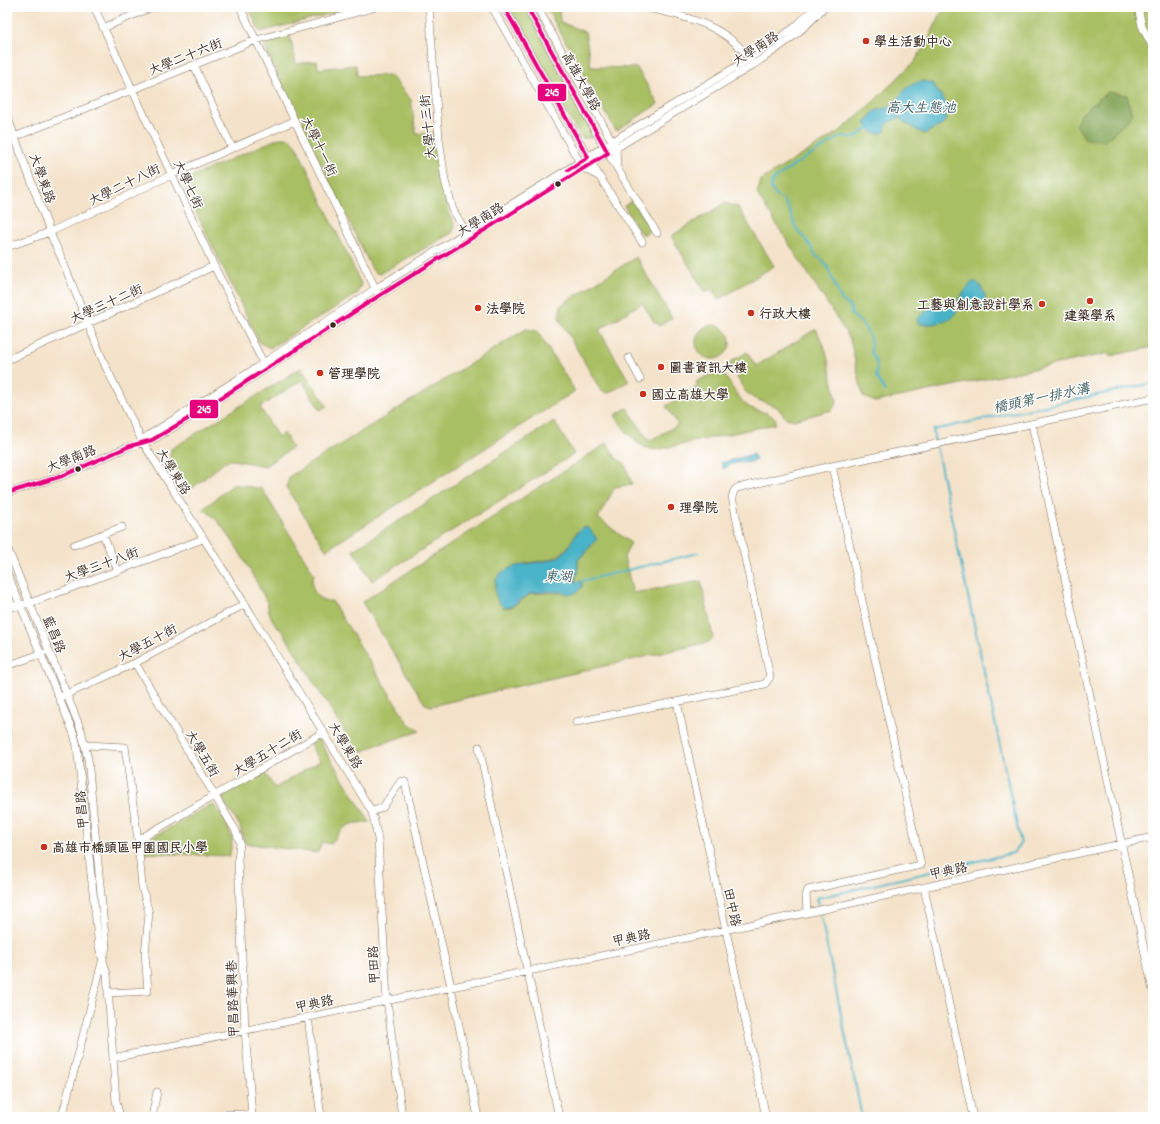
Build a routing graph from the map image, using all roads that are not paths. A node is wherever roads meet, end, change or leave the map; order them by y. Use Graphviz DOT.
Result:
graph roads {
  1 [pos="94,7"];
  2 [pos="152,7"];
  3 [pos="240,7"];
  4 [pos="376,7"];
  5 [pos="429,7"];
  6 [pos="492,7"];
  7 [pos="504,7"];
  8 [pos="527,7"];
  9 [pos="537,7"];
  10 [pos="644,7"];
  11 [pos="815,7"];
  12 [pos="824,7"];
  13 [pos="1138,7"];
  14 [pos="103,28"];
  15 [pos="256,40"];
  16 [pos="1153,48"];
  17 [pos="751,62"];
  18 [pos="194,65"];
  19 [pos="133,90"];
  20 [pos="7,116"];
  21 [pos="294,121"];
  22 [pos="15,137"];
  23 [pos="7,140"];
  24 [pos="614,145"];
  25 [pos="232,148"];
  26 [pos="606,150"];
  27 [pos="589,160"];
  28 [pos="581,165"];
  29 [pos="617,166"];
  30 [pos="172,175"];
  31 [pos="599,176"];
  32 [pos="50,232"];
  33 [pos="657,233"];
  34 [pos="469,236"];
  35 [pos="642,242"];
  36 [pos="7,247"];
  37 [pos="214,266"];
  38 [pos="377,292"];
  39 [pos="88,324"];
  40 [pos="628,358"];
  41 [pos="7,360"];
  42 [pos="265,366"];
  43 [pos="640,379"];
  44 [pos="1153,398"];
  45 [pos="1032,424"];
  46 [pos="142,441"];
  47 [pos="832,466"];
  48 [pos="7,493"];
  49 [pos="122,527"];
  50 [pos="103,534"];
  51 [pos="203,539"];
  52 [pos="74,545"];
  53 [pos="7,547"];
  54 [pos="118,571"];
  55 [pos="7,573"];
  56 [pos="30,603"];
  57 [pos="245,604"];
  58 [pos="21,606"];
  59 [pos="7,608"];
  60 [pos="49,650"];
  61 [pos="40,654"];
  62 [pos="135,662"];
  63 [pos="7,666"];
  64 [pos="67,695"];
  65 [pos="59,698"];
  66 [pos="677,702"];
  67 [pos="576,722"];
  68 [pos="82,730"];
  69 [pos="324,732"];
  70 [pos="74,734"];
  71 [pos="86,745"];
  72 [pos="478,747"];
  73 [pos="215,796"];
  74 [pos="372,812"];
  75 [pos="1153,837"];
  76 [pos="138,840"];
  77 [pos="1122,844"];
  78 [pos="238,859"];
  79 [pos="924,887"];
  80 [pos="809,912"];
  81 [pos="725,930"];
  82 [pos="104,960"];
  83 [pos="527,971"];
  84 [pos="452,987"];
  85 [pos="1153,991"];
  86 [pos="108,993"];
  87 [pos="387,1000"];
  88 [pos="308,1017"];
  89 [pos="245,1030"];
  90 [pos="113,1058"];
  91 [pos="157,1092"];
  92 [pos="228,1114"];
  93 [pos="62,1117"];
  94 [pos="120,1117"];
  95 [pos="152,1117"];
  96 [pos="322,1117"];
  97 [pos="402,1117"];
  98 [pos="478,1117"];
  99 [pos="559,1117"];
  100 [pos="766,1117"];
  101 [pos="973,1117"];
  1 -- 14 [label="street, 大學七街"];
  2 -- 14 [label="street"];
  3 -- 15 [label="street, 大學十一街"];
  4 -- 15 [label="street, 大學二十六街"];
  5 -- 34 [label="street, 大學十三街"];
  6 -- 28 [label="street"];
  7 -- 27 [label="street"];
  8 -- 26 [label="street, 高雄大學路"];
  9 -- 24 [label="street, 高雄大學路"];
  10 -- 17 [label="street"];
  11 -- 17 [label="street, 大學南路"];
  12 -- 17 [label="street, 大學南路"];
  13 -- 16 [label="street"];
  14 -- 19 [label="street, 大學七街"];
  15 -- 18 [label="street, 大學二十六街"];
  15 -- 21 [label="street, 大學十一街"];
  17 -- 24 [label="street, 大學南路"];
  18 -- 19 [label="street, 大學二十六街"];
  18 -- 25 [label="street"];
  19 -- 22 [label="street, 大學二十六街"];
  19 -- 30 [label="street, 大學七街"];
  20 -- 22 [label="street, 大學東路"];
  21 -- 25 [label="street, 大學二十八街"];
  21 -- 38 [label="street, 大學十一街"];
  22 -- 23 [label="street, 大學二十六街"];
  22 -- 32 [label="street, 大學東路"];
  24 -- 26 [label="street, 大學南路"];
  24 -- 29 [label="street, 高雄大學路"];
  25 -- 30 [label="street, 大學二十八街"];
  26 -- 27 [label="street, 大學南路"];
  26 -- 29 [label="street, 高雄大學路"];
  27 -- 28 [label="street, 大學南路"];
  27 -- 31 [label="street"];
  28 -- 31 [label="street"];
  28 -- 34 [label="street, 大學南路"];
  29 -- 33 [label="street, 高雄大學路"];
  30 -- 32 [label="street, 大學二十八街"];
  30 -- 37 [label="street, 大學七街"];
  31 -- 35 [label="street"];
  32 -- 36 [label="street, 大學二十八街"];
  32 -- 39 [label="street, 大學東路"];
  34 -- 38 [label="street, 大學南路"];
  37 -- 39 [label="street, 大學三十二街"];
  37 -- 42 [label="street, 大學七街"];
  38 -- 42 [label="street, 大學南路"];
  39 -- 41 [label="street, 大學三十二街"];
  39 -- 46 [label="street, 大學東路"];
  40 -- 43 [label="street"];
  42 -- 46 [label="street, 大學南路"];
  44 -- 45 [label="street"];
  45 -- 47 [label="street"];
  45 -- 77 [label="street"];
  46 -- 48 [label="street, 大學南路"];
  46 -- 51 [label="street, 大學東路"];
  47 -- 66 [label="street"];
  47 -- 80 [label="street"];
  49 -- 50 [label="street"];
  50 -- 52 [label="street"];
  50 -- 54 [label="street"];
  51 -- 54 [label="street, 大學三十八街"];
  51 -- 57 [label="street, 大學東路"];
  53 -- 56 [label="street, 藍昌路"];
  54 -- 56 [label="street, 大學三十八街"];
  55 -- 58 [label="street, 藍昌路"];
  56 -- 58 [label="street, 大學三十八街"];
  56 -- 60 [label="street, 藍昌路"];
  57 -- 62 [label="street, 大學五十街"];
  57 -- 69 [label="street, 大學東路"];
  58 -- 59 [label="street, 大學三十八街"];
  58 -- 61 [label="street, 藍昌路"];
  60 -- 61 [label="street"];
  60 -- 64 [label="street, 藍昌路"];
  61 -- 63 [label="street"];
  61 -- 65 [label="street, 藍昌路"];
  62 -- 64 [label="street, 大學五十街"];
  62 -- 73 [label="street, 大學五街"];
  64 -- 65 [label="street, 大學五十街"];
  64 -- 68 [label="street, 藍昌路"];
  65 -- 70 [label="street, 藍昌路"];
  66 -- 67 [label="street"];
  66 -- 81 [label="street, 田中路"];
  68 -- 71 [label="street, 甲昌路"];
  69 -- 73 [label="street, 大學五十二街"];
  69 -- 74 [label="street, 大學東路"];
  70 -- 82 [label="street, 甲昌路"];
  71 -- 76 [label="street"];
  71 -- 82 [label="street, 甲昌路"];
  72 -- 83 [label="street"];
  73 -- 76 [label="street, 大學五十二街"];
  73 -- 78 [label="street, 大學五街"];
  74 -- 84 [label="street"];
  74 -- 87 [label="street, 甲田路"];
  75 -- 77 [label="street, 甲典路"];
  76 -- 86 [label="street"];
  77 -- 79 [label="street, 甲典路"];
  77 -- 85 [label="street"];
  78 -- 89 [label="street, 甲昌路華興巷"];
  79 -- 80 [label="street, 甲典路"];
  79 -- 101 [label="street"];
  80 -- 81 [label="street, 甲典路"];
  81 -- 83 [label="street, 甲典路"];
  81 -- 100 [label="street, 田中路"];
  82 -- 86 [label="street, 甲昌路"];
  82 -- 93 [label="street"];
  83 -- 84 [label="street, 甲典路"];
  83 -- 99 [label="street"];
  84 -- 87 [label="street, 甲典路"];
  84 -- 98 [label="street"];
  86 -- 90 [label="street, 甲昌路"];
  87 -- 88 [label="street, 甲典路"];
  87 -- 97 [label="street, 甲田路"];
  88 -- 89 [label="street, 甲典路"];
  88 -- 96 [label="street"];
  89 -- 90 [label="street, 甲典路"];
  89 -- 92 [label="street, 甲昌路華興巷"];
  90 -- 94 [label="street, 甲昌路"];
  91 -- 95 [label="street"];
}
